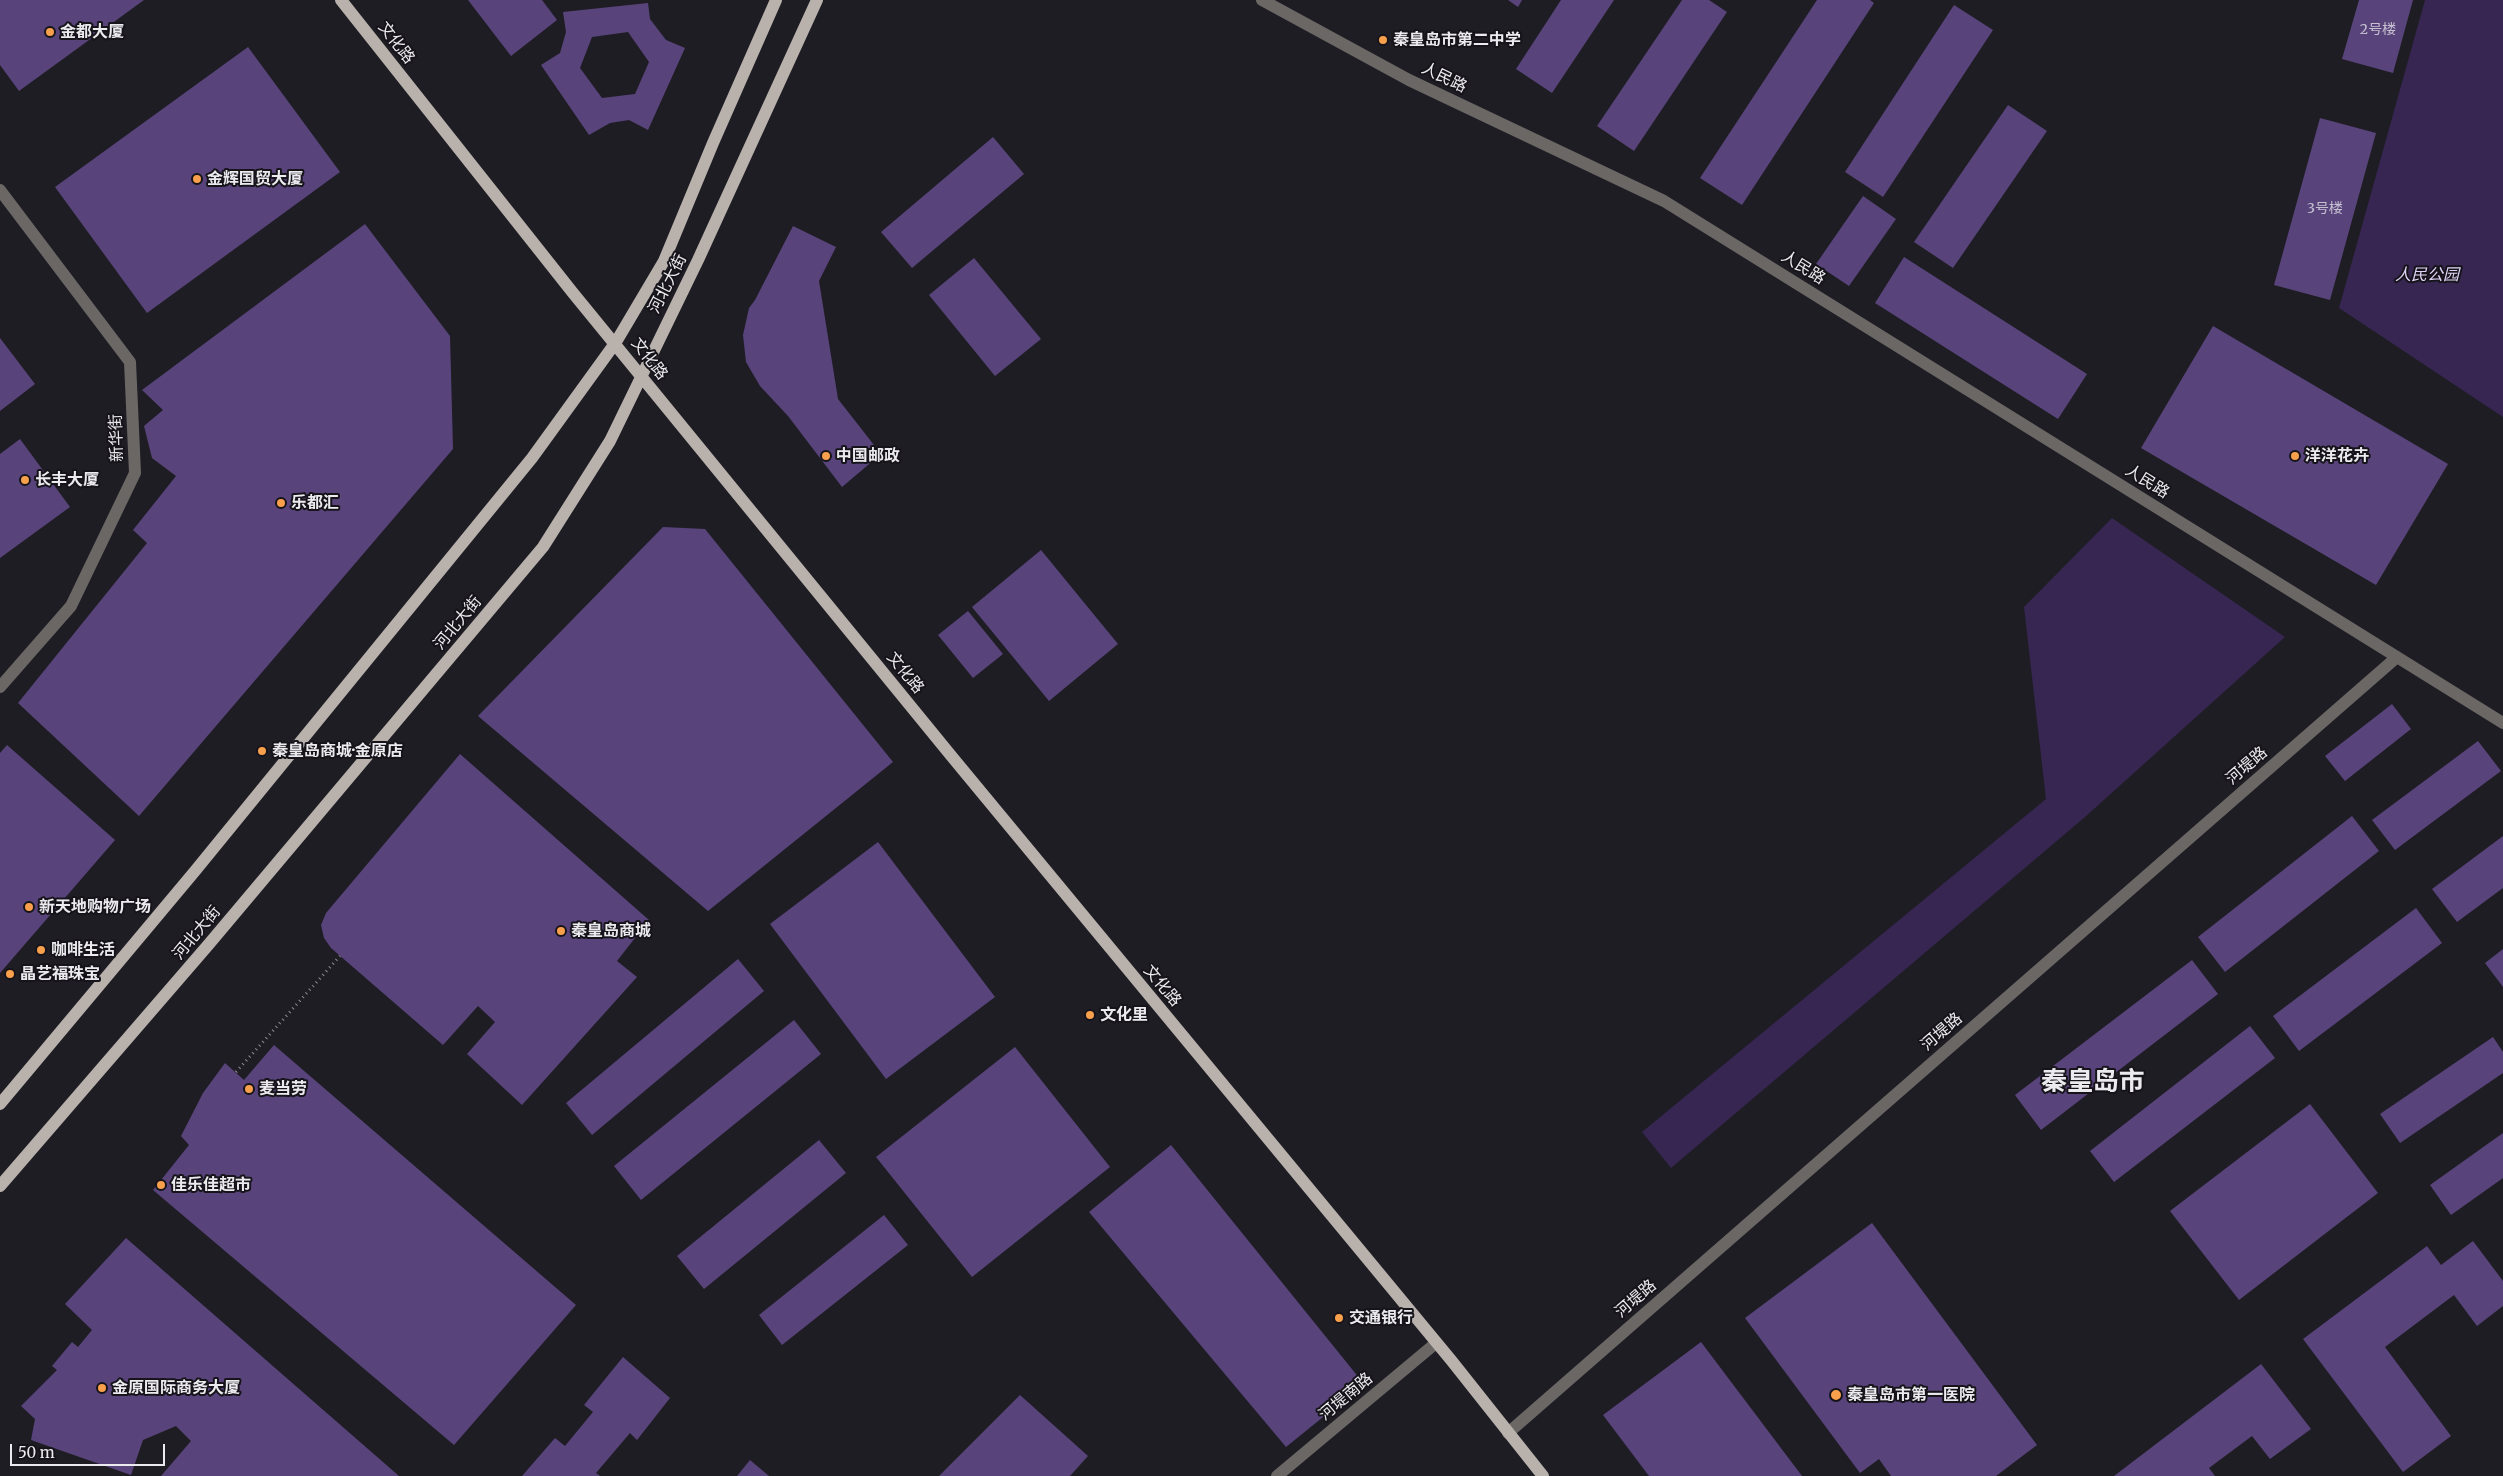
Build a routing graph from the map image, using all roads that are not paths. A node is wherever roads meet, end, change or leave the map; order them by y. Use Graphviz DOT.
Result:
graph roads {
  1 [pos="341,0"];
  2 [pos="776,0"];
  3 [pos="817,0"];
  4 [pos="1262,0"];
  5 [pos="0,190"];
  6 [pos="616,342"];
  7 [pos="641,375"];
  8 [pos="2397,657"];
  9 [pos="0,687"];
  10 [pos="2503,723"];
  11 [pos="0,1104"];
  12 [pos="0,1186"];
  13 [pos="1436,1343"];
  14 [pos="1508,1432"];
  15 [pos="1277,1476"];
  16 [pos="1543,1476"];
  1 -- 6 [label="main road, 文化路"];
  2 -- 6 [label="main road"];
  3 -- 7 [label="main road, 河北大街"];
  4 -- 8 [label="street, 人民路"];
  5 -- 9 [label="street, 新华街"];
  6 -- 7 [label="main road, 文化路"];
  6 -- 11 [label="main road"];
  7 -- 12 [label="main road, 河北大街"];
  7 -- 13 [label="main road, 文化路"];
  8 -- 10 [label="street"];
  8 -- 14 [label="street, 河堤路"];
  13 -- 14 [label="main road, 文化路"];
  13 -- 15 [label="street, 河堤南路"];
  14 -- 16 [label="main road"];
}
